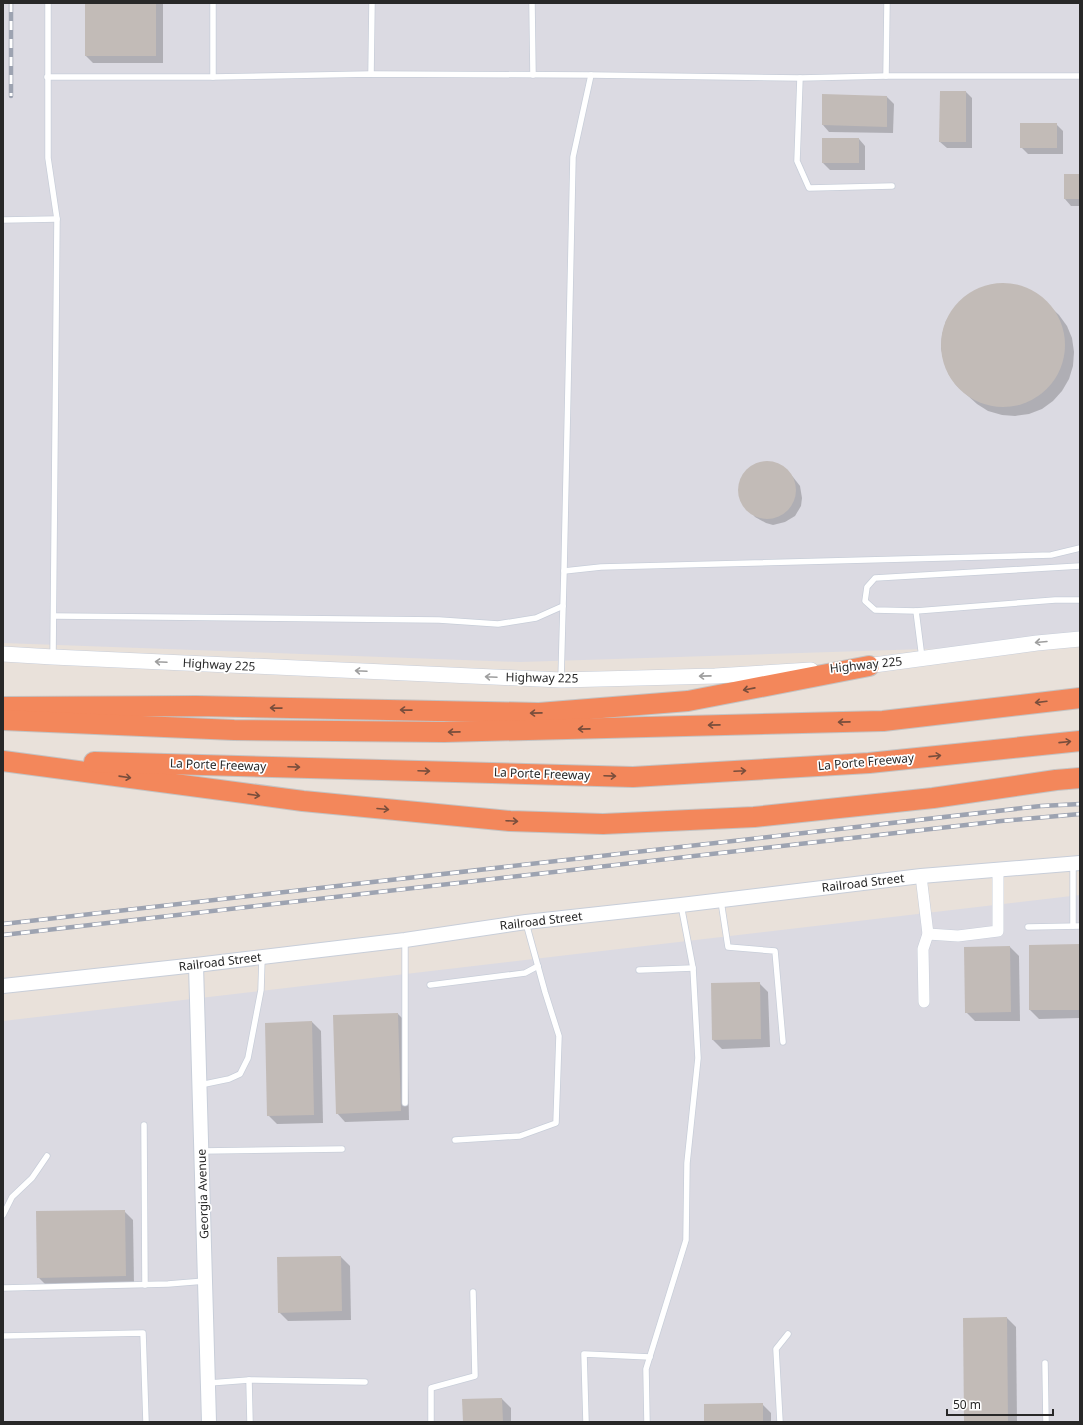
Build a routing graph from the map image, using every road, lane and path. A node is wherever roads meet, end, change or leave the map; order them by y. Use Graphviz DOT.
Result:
graph roads {
  1 [pos="48,3"];
  2 [pos="213,3"];
  3 [pos="372,3"];
  4 [pos="532,3"];
  5 [pos="886,3"];
  6 [pos="371,74"];
  7 [pos="532,74"];
  8 [pos="590,75"];
  9 [pos="886,76"];
  10 [pos="1080,76"];
  11 [pos="47,77"];
  12 [pos="213,77"];
  13 [pos="800,78"];
  14 [pos="892,186"];
  15 [pos="57,219"];
  16 [pos="3,220"];
  17 [pos="1080,548"];
  18 [pos="1080,566"];
  19 [pos="564,571"];
  20 [pos="1080,600"];
  21 [pos="1080,605"];
  22 [pos="563,606"];
  23 [pos="916,611"];
  24 [pos="54,616"];
  25 [pos="1080,639"];
  26 [pos="3,654"];
  27 [pos="53,657"];
  28 [pos="922,659"];
  29 [pos="870,666"];
  30 [pos="561,680"];
  31 [pos="1080,698"];
  32 [pos="3,707"];
  33 [pos="3,720"];
  34 [pos="1080,741"];
  35 [pos="3,760"];
  36 [pos="1080,778"];
  37 [pos="1076,863"];
  38 [pos="998,870"];
  39 [pos="921,876"];
  40 [pos="721,900"];
  41 [pos="681,905"];
  42 [pos="526,922"];
  43 [pos="1073,926"];
  44 [pos="1080,926"];
  45 [pos="1028,927"];
  46 [pos="928,934"];
  47 [pos="405,940"];
  48 [pos="262,957"];
  49 [pos="196,965"];
  50 [pos="538,966"];
  51 [pos="693,968"];
  52 [pos="639,970"];
  53 [pos="430,985"];
  54 [pos="3,986"];
  55 [pos="924,1002"];
  56 [pos="783,1042"];
  57 [pos="199,1085"];
  58 [pos="405,1103"];
  59 [pos="144,1125"];
  60 [pos="455,1140"];
  61 [pos="342,1149"];
  62 [pos="201,1151"];
  63 [pos="46,1156"];
  64 [pos="3,1215"];
  65 [pos="205,1281"];
  66 [pos="145,1285"];
  67 [pos="3,1288"];
  68 [pos="474,1292"];
  69 [pos="788,1334"];
  70 [pos="3,1336"];
  71 [pos="650,1357"];
  72 [pos="1044,1363"];
  73 [pos="249,1380"];
  74 [pos="365,1382"];
  75 [pos="208,1383"];
  76 [pos="146,1422"];
  77 [pos="209,1422"];
  78 [pos="250,1422"];
  79 [pos="432,1422"];
  80 [pos="586,1422"];
  81 [pos="647,1422"];
  82 [pos="780,1422"];
  83 [pos="1046,1422"];
  1 -- 11 [label="lane"];
  2 -- 12 [label="lane"];
  3 -- 6 [label="lane"];
  4 -- 7 [label="lane"];
  5 -- 9 [label="lane"];
  6 -- 7 [label="lane"];
  6 -- 12 [label="lane"];
  7 -- 8 [label="lane"];
  8 -- 13 [label="lane"];
  8 -- 19 [label="lane"];
  9 -- 10 [label="lane"];
  9 -- 13 [label="lane"];
  11 -- 12 [label="lane"];
  11 -- 15 [label="lane"];
  13 -- 14 [label="lane"];
  15 -- 16 [label="lane"];
  15 -- 24 [label="lane"];
  17 -- 19 [label="lane"];
  18 -- 23 [label="lane"];
  19 -- 22 [label="lane"];
  20 -- 21 [label="lane"];
  20 -- 23 [label="lane"];
  22 -- 24 [label="lane"];
  22 -- 30 [label="lane"];
  23 -- 28 [label="lane"];
  24 -- 27 [label="lane"];
  25 -- 28 [label="main road, Highway 225, one-way"];
  26 -- 27 [label="main road, Highway 225"];
  30 -- 27 [label="main road, Highway 225, one-way"];
  28 -- 29 [label="main road, Highway 225"];
  29 -- 30 [label="main road, Highway 225, one-way"];
  29 -- 32 [label="highway, one-way"];
  31 -- 33 [label="highway, one-way"];
  35 -- 34 [label="highway, La Porte Freeway, one-way"];
  35 -- 36 [label="highway, one-way"];
  37 -- 38 [label="street, Railroad Street"];
  37 -- 43 [label="lane"];
  38 -- 39 [label="street, Railroad Street"];
  38 -- 46 [label="street"];
  39 -- 40 [label="street, Railroad Street"];
  39 -- 46 [label="street"];
  40 -- 41 [label="street, Railroad Street"];
  40 -- 56 [label="lane"];
  41 -- 42 [label="street, Railroad Street"];
  41 -- 51 [label="lane"];
  42 -- 47 [label="street, Railroad Street"];
  42 -- 50 [label="lane"];
  43 -- 44 [label="lane"];
  43 -- 45 [label="lane"];
  46 -- 55 [label="street"];
  47 -- 48 [label="street, Railroad Street"];
  47 -- 58 [label="lane"];
  48 -- 49 [label="street, Railroad Street"];
  48 -- 57 [label="lane"];
  49 -- 54 [label="street, Railroad Street"];
  49 -- 57 [label="street, Georgia Avenue"];
  50 -- 53 [label="lane"];
  50 -- 60 [label="lane"];
  51 -- 52 [label="lane"];
  51 -- 71 [label="lane"];
  57 -- 62 [label="street, Georgia Avenue"];
  59 -- 66 [label="lane"];
  61 -- 62 [label="lane"];
  62 -- 65 [label="street, Georgia Avenue"];
  63 -- 64 [label="lane"];
  65 -- 66 [label="lane"];
  65 -- 75 [label="street, Georgia Avenue"];
  66 -- 67 [label="lane"];
  68 -- 79 [label="lane"];
  69 -- 82 [label="lane"];
  70 -- 76 [label="lane"];
  71 -- 80 [label="lane"];
  71 -- 81 [label="lane"];
  72 -- 83 [label="lane"];
  73 -- 74 [label="lane"];
  73 -- 75 [label="lane"];
  73 -- 78 [label="lane"];
  75 -- 77 [label="street, Georgia Avenue"];
}
